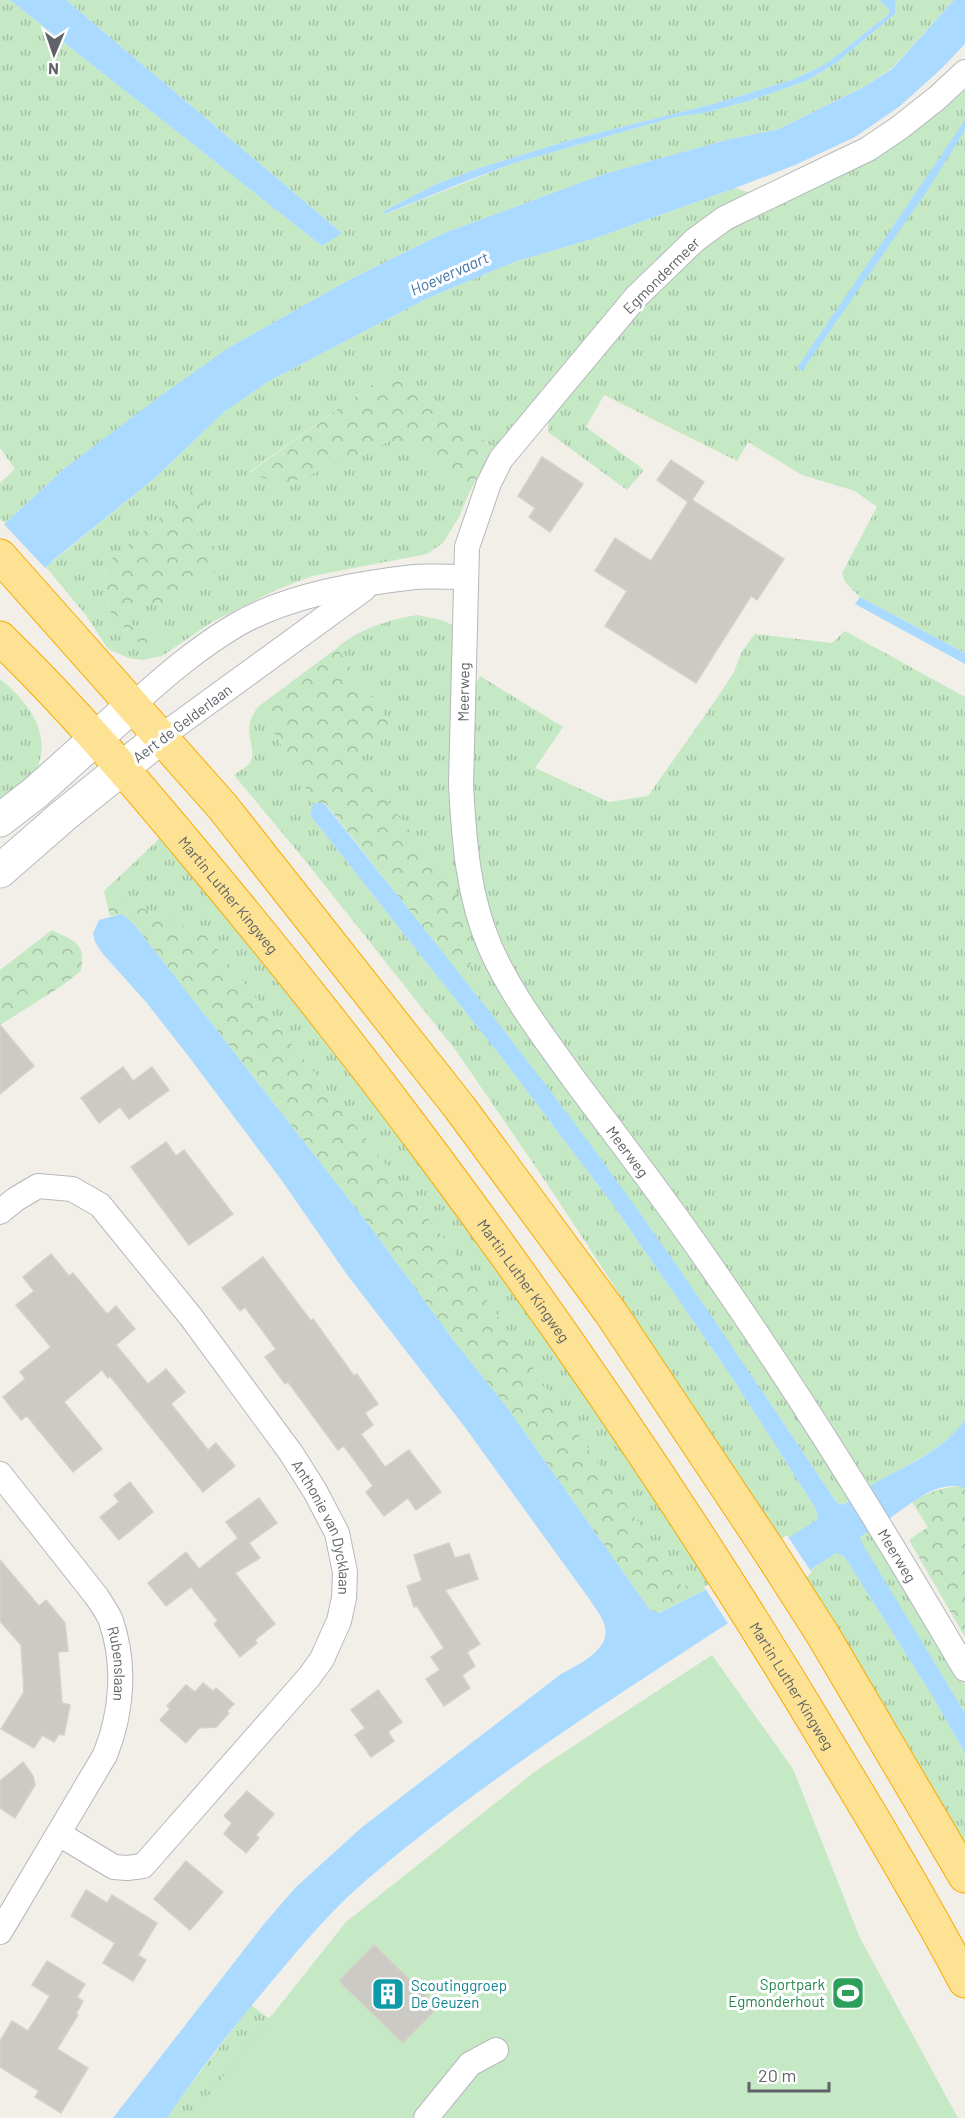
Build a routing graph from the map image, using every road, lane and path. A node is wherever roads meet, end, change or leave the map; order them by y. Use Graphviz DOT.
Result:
graph roads {
  1 [pos="965,72"];
  2 [pos="0,556"];
  3 [pos="465,577"];
  4 [pos="371,584"];
  5 [pos="0,638"];
  6 [pos="133,705"];
  7 [pos="162,736"];
  8 [pos="95,739"];
  9 [pos="123,768"];
  10 [pos="0,820"];
  11 [pos="0,870"];
  12 [pos="0,1212"];
  13 [pos="0,1474"];
  14 [pos="965,1669"];
  15 [pos="59,1834"];
  16 [pos="965,1876"];
  17 [pos="0,1932"];
  18 [pos="965,1981"];
  19 [pos="496,2049"];
  20 [pos="426,2118"];
  1 -- 3 [label="street, Egmondermeer"];
  2 -- 6 [label="highway"];
  3 -- 4 [label="street, Aert de Gelderlaan"];
  3 -- 14 [label="street, Meerweg"];
  4 -- 6 [label="street, Aert de Gelderlaan"];
  4 -- 7 [label="street, Aert de Gelderlaan"];
  5 -- 8 [label="highway, Martin Luther Kingweg"];
  6 -- 7 [label="highway"];
  6 -- 8 [label="street, Aert de Gelderlaan"];
  7 -- 9 [label="street, Aert de Gelderlaan"];
  7 -- 16 [label="highway"];
  8 -- 9 [label="highway, Martin Luther Kingweg"];
  8 -- 10 [label="street, Aert de Gelderlaan"];
  9 -- 11 [label="street, Aert de Gelderlaan"];
  9 -- 18 [label="highway, Martin Luther Kingweg"];
  12 -- 15 [label="street, Anthonie van Dycklaan"];
  13 -- 15 [label="street, Rubenslaan"];
  15 -- 17 [label="street, Rubenslaan"];
  19 -- 20 [label="street"];
}
